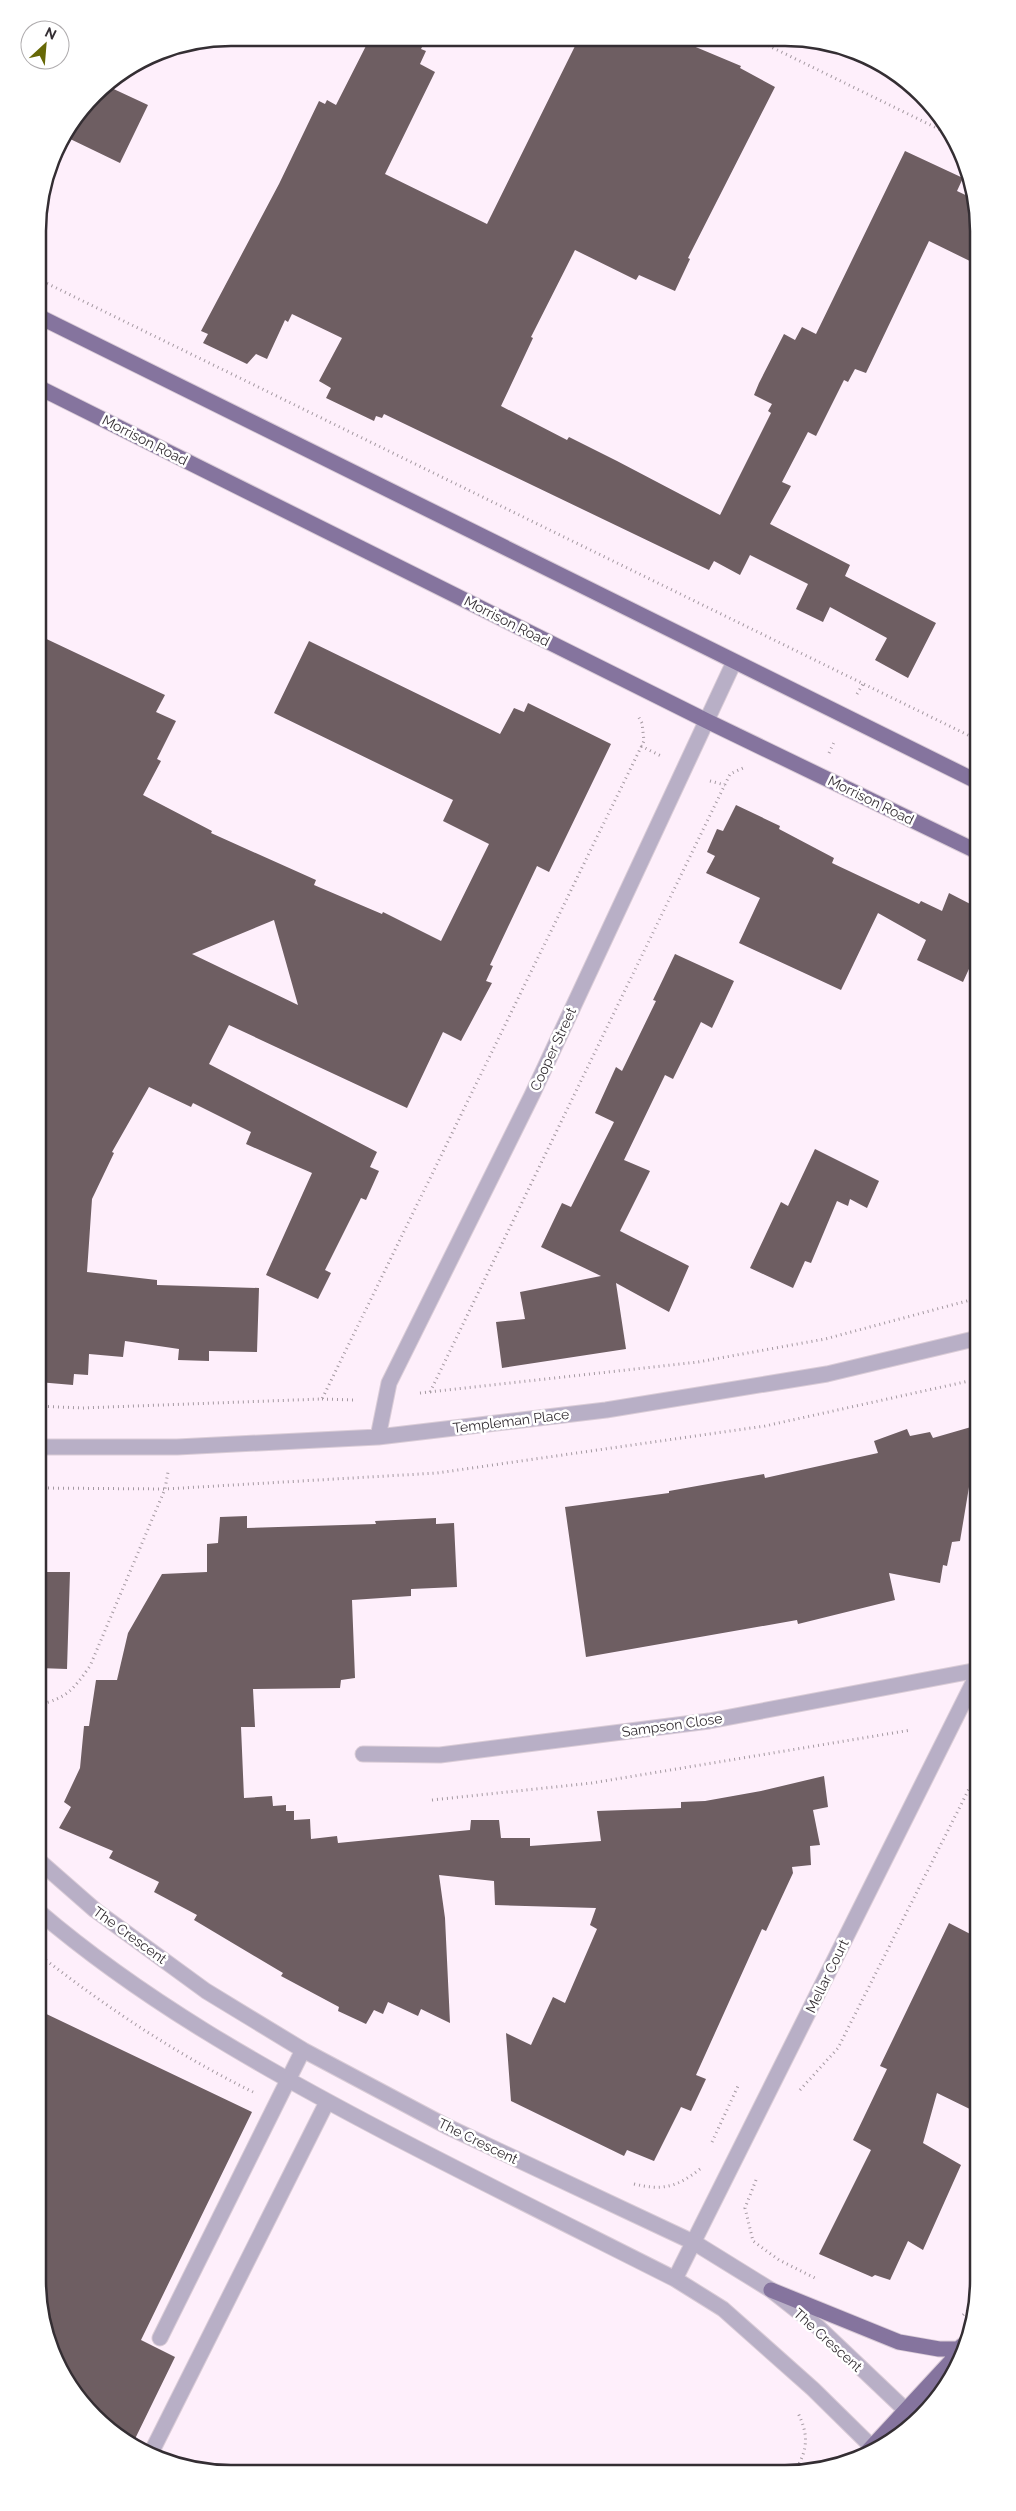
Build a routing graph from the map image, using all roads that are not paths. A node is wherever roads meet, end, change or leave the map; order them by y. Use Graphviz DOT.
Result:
graph roads {
  1 [pos="46,320"];
  2 [pos="46,390"];
  3 [pos="734,662"];
  4 [pos="707,721"];
  5 [pos="970,778"];
  6 [pos="970,848"];
  7 [pos="970,1340"];
  8 [pos="378,1437"];
  9 [pos="46,1447"];
  10 [pos="970,1672"];
  11 [pos="970,1687"];
  12 [pos="363,1754"];
  13 [pos="46,1867"];
  14 [pos="46,1918"];
  15 [pos="302,2050"];
  16 [pos="288,2080"];
  17 [pos="328,2102"];
  18 [pos="695,2243"];
  19 [pos="675,2279"];
  20 [pos="771,2290"];
  21 [pos="160,2338"];
  22 [pos="957,2349"];
  23 [pos="947,2368"];
  24 [pos="911,2415"];
  25 [pos="900,2424"];
  26 [pos="867,2446"];
  27 [pos="154,2448"];
  1 -- 3 [label="main road"];
  2 -- 4 [label="main road, Morrison Road"];
  3 -- 4 [label="street, Cooper Street"];
  3 -- 5 [label="main road"];
  4 -- 6 [label="main road, Morrison Road"];
  4 -- 8 [label="street, Cooper Street"];
  7 -- 8 [label="street, Templeman Place"];
  8 -- 9 [label="street, Templeman Place"];
  10 -- 12 [label="street, Sampson Close"];
  11 -- 18 [label="street, Mellar Court"];
  13 -- 15 [label="street, The Crescent"];
  14 -- 16 [label="street"];
  15 -- 16 [label="street"];
  15 -- 18 [label="street, The Crescent"];
  16 -- 17 [label="street"];
  16 -- 21 [label="street"];
  17 -- 19 [label="street"];
  17 -- 27 [label="street"];
  18 -- 19 [label="street, Mellar Court"];
  18 -- 20 [label="street, The Crescent"];
  19 -- 26 [label="street"];
  20 -- 22 [label="main road"];
  20 -- 24 [label="street, The Crescent"];
  23 -- 24 [label="main road"];
  24 -- 25 [label="main road"];
}
